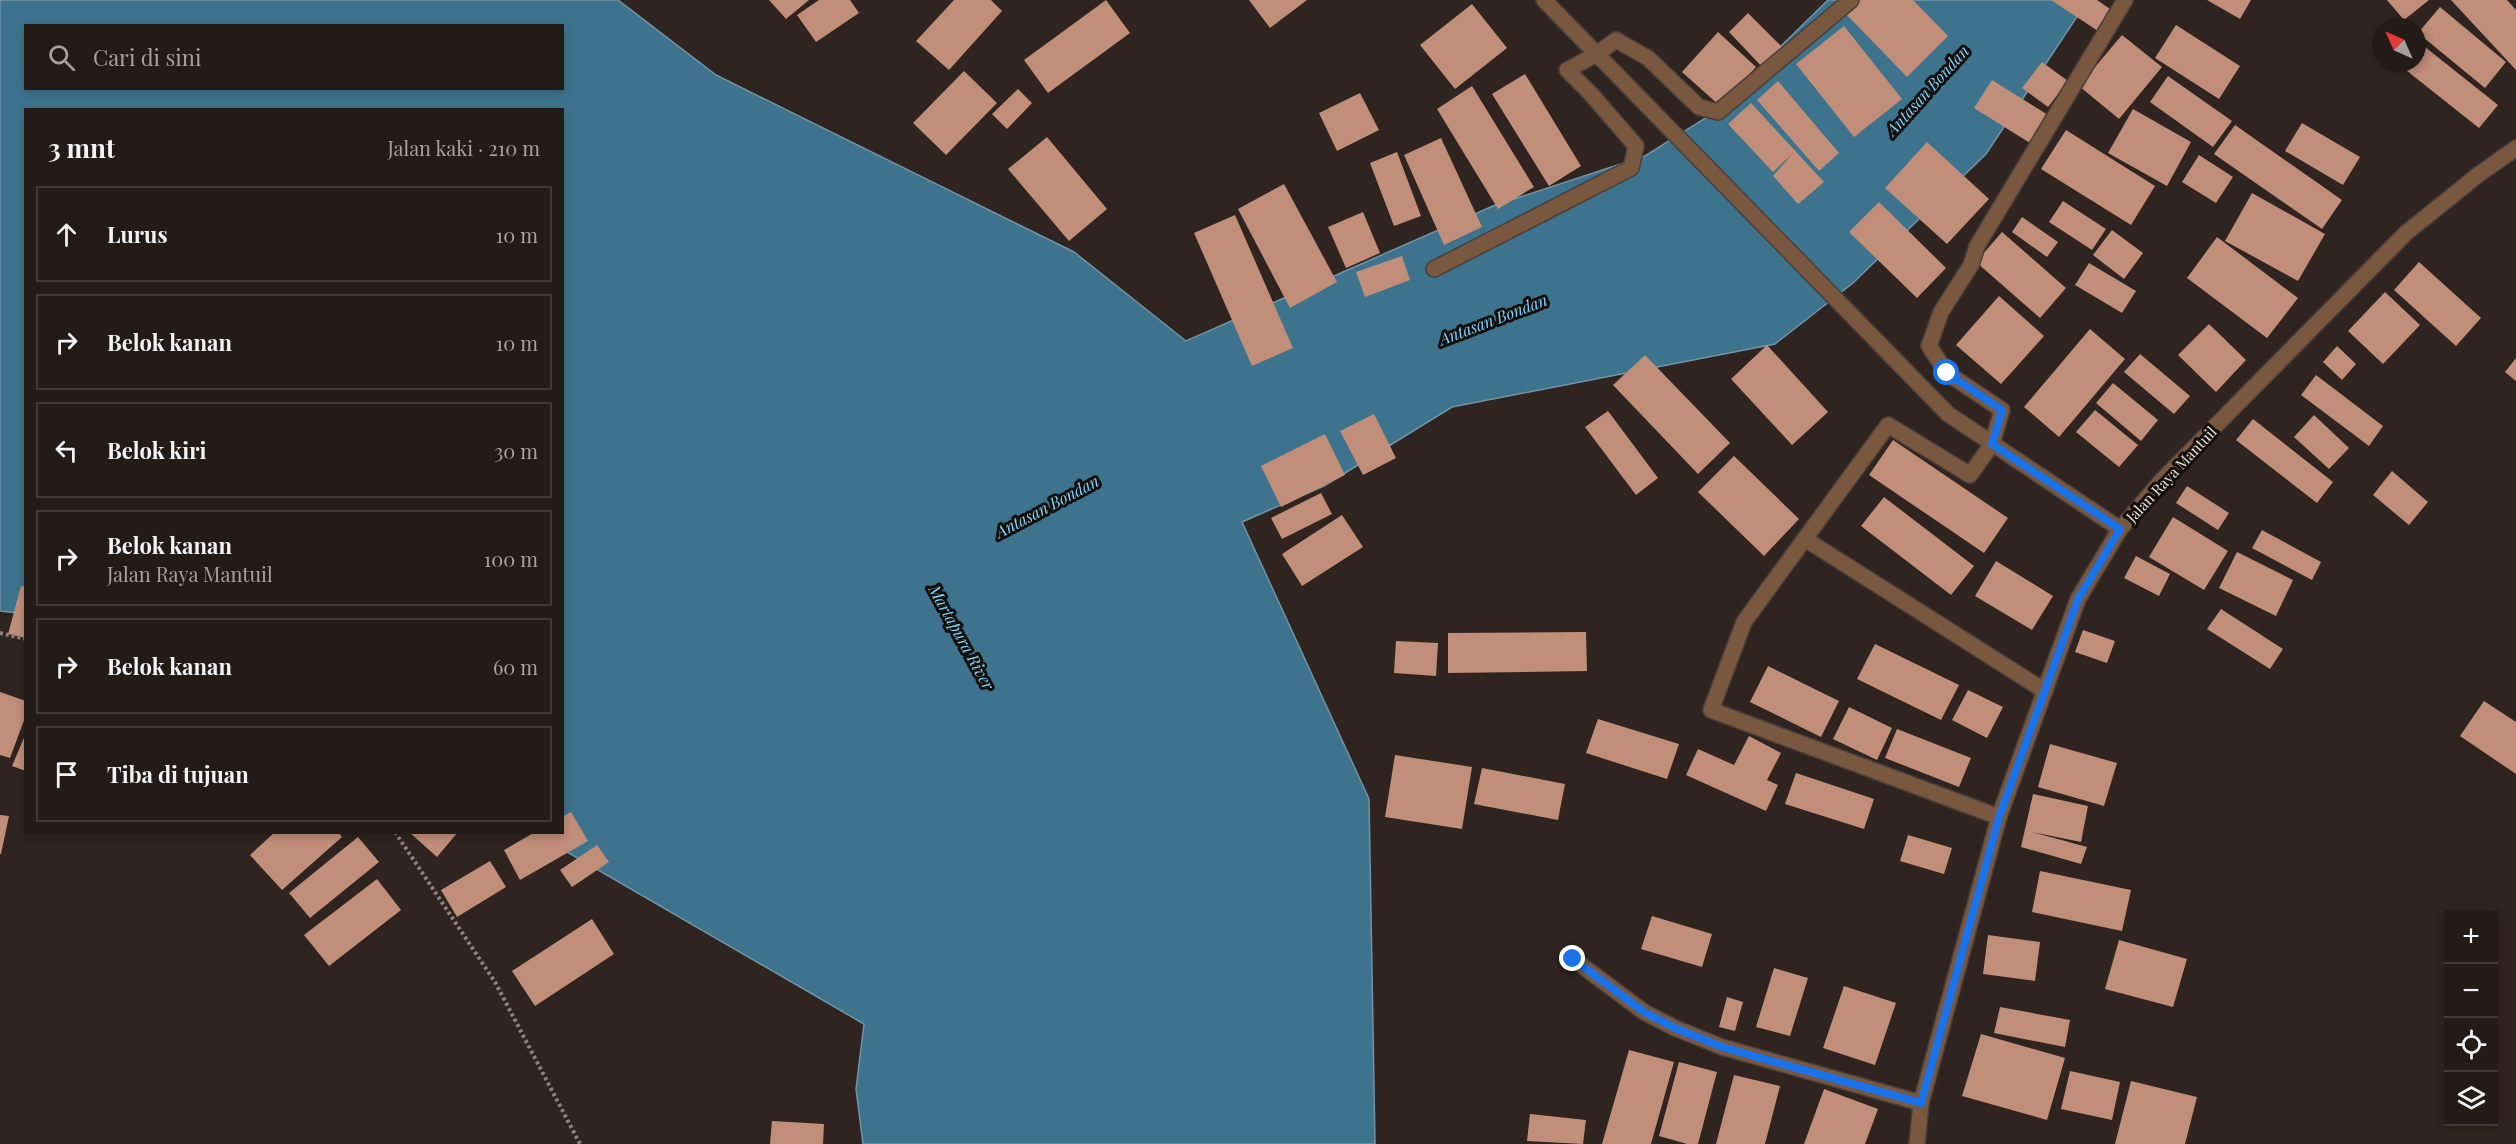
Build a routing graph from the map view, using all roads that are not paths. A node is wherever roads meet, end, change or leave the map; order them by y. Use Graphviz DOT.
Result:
graph roads {
  1 [pos="1544,0"];
  2 [pos="1851,0"];
  3 [pos="2125,0"];
  4 [pos="1597,54"];
  5 [pos="2516,148"];
  6 [pos="1434,269"];
  7 [pos="1992,444"];
  8 [pos="2120,529"];
  9 [pos="1805,539"];
  10 [pos="2044,691"];
  11 [pos="1999,817"];
  12 [pos="1573,959"];
  13 [pos="1921,1103"];
  14 [pos="1917,1144"];
  1 -- 4 [label="street"];
  2 -- 4 [label="street"];
  3 -- 7 [label="street"];
  4 -- 6 [label="street"];
  4 -- 7 [label="street"];
  5 -- 8 [label="street, Jalan Raya Mantuil"];
  7 -- 8 [label="street"];
  7 -- 9 [label="street"];
  8 -- 10 [label="street, Jalan Raya Mantuil"];
  9 -- 10 [label="street"];
  9 -- 11 [label="street"];
  10 -- 11 [label="street, Jalan Raya Mantuil"];
  11 -- 13 [label="street, Jalan Raya Mantuil"];
  12 -- 13 [label="street"];
  13 -- 14 [label="street, Jalan Raya Mantuil"];
}
